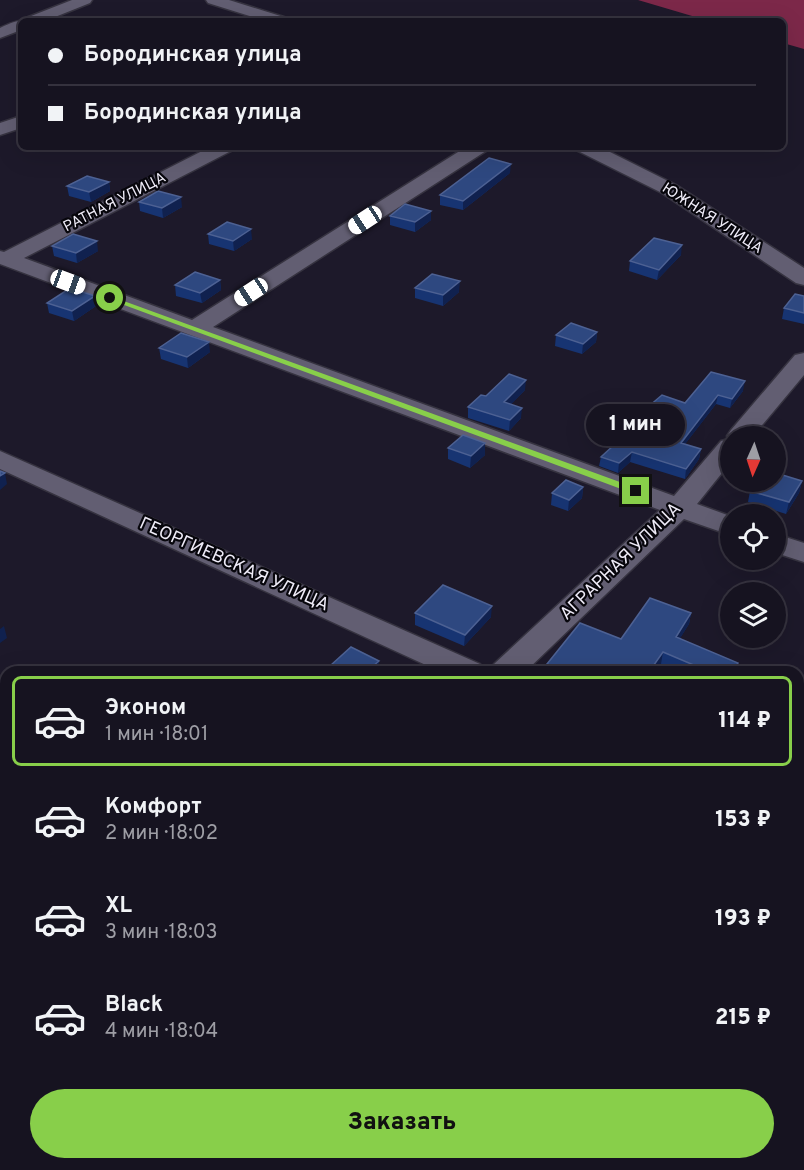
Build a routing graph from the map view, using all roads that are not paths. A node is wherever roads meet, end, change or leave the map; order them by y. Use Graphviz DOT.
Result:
graph roads {
  1 [pos="86,0"];
  2 [pos="213,0"];
  3 [pos="0,18"];
  4 [pos="39,18"];
  5 [pos="259,18"];
  6 [pos="18,23"];
  7 [pos="18,25"];
  8 [pos="0,33"];
  9 [pos="18,122"];
  10 [pos="0,130"];
  11 [pos="218,150"];
  12 [pos="474,150"];
  13 [pos="591,150"];
  14 [pos="3,258"];
  15 [pos="804,278"];
  16 [pos="194,329"];
  17 [pos="804,360"];
  18 [pos="748,426"];
  19 [pos="0,459"];
  20 [pos="720,459"];
  21 [pos="680,507"];
  22 [pos="720,522"];
  23 [pos="786,547"];
  24 [pos="804,553"];
  25 [pos="456,666"];
  26 [pos="511,666"];
  1 -- 4 [label="street"];
  2 -- 5 [label="street"];
  3 -- 6 [label="street"];
  7 -- 8 [label="street"];
  9 -- 10 [label="street"];
  11 -- 14 [label="street, РАТНАЯ УЛИЦА"];
  12 -- 16 [label="street"];
  13 -- 15 [label="street, ЮЖНАЯ УЛИЦА"];
  14 -- 16 [label="street"];
  16 -- 21 [label="street"];
  17 -- 18 [label="street"];
  19 -- 25 [label="street, ГЕОРГИЕВСКАЯ УЛИЦА"];
  20 -- 21 [label="street, АГРАРНАЯ УЛИЦА"];
  21 -- 22 [label="street"];
  21 -- 26 [label="street, АГРАРНАЯ УЛИЦА"];
  23 -- 24 [label="street"];
}
